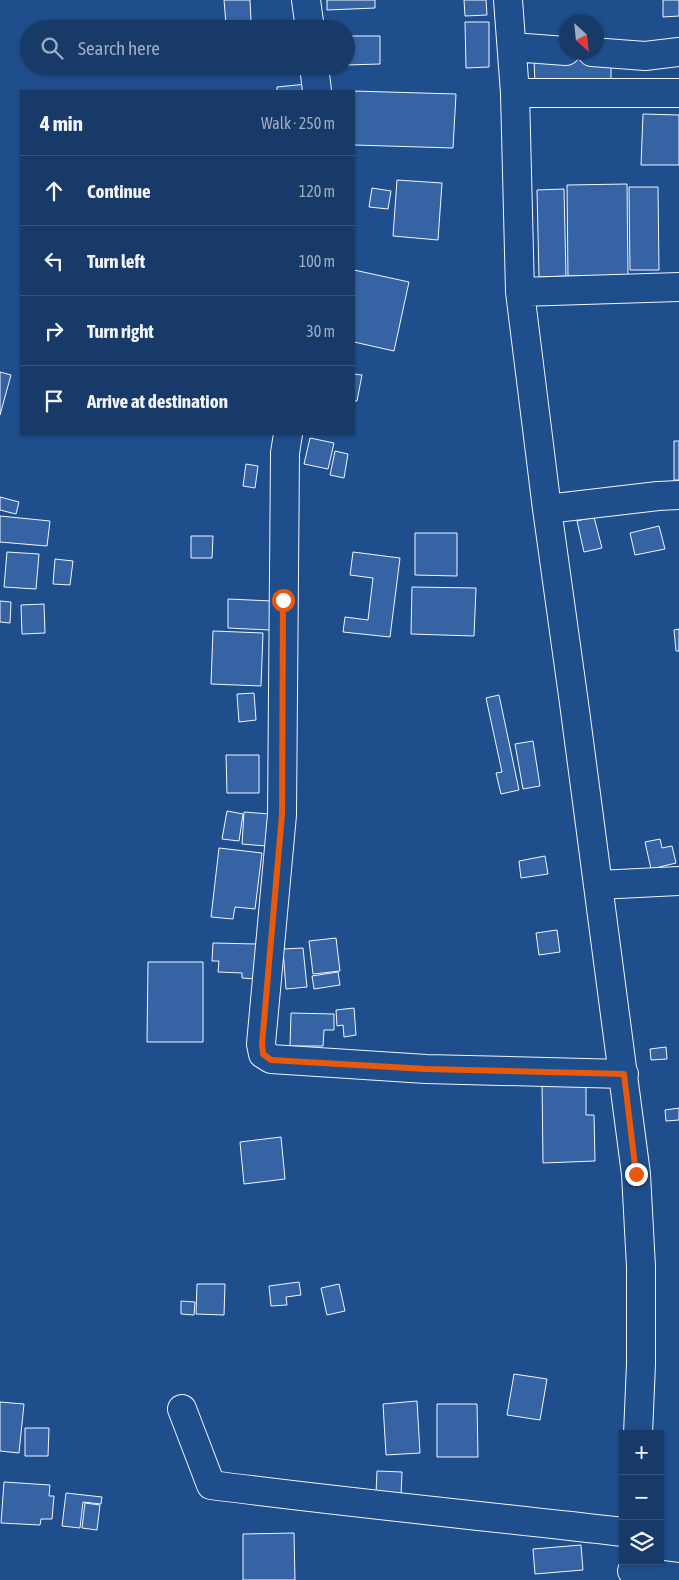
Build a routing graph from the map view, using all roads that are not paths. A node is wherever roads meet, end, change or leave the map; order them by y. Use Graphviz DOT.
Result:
graph roads {
  1 [pos="306,0"];
  2 [pos="508,0"];
  3 [pos="309,20"];
  4 [pos="512,47"];
  5 [pos="559,50"];
  6 [pos="679,52"];
  7 [pos="604,53"];
  8 [pos="315,75"];
  9 [pos="317,90"];
  10 [pos="679,93"];
  11 [pos="516,94"];
  12 [pos="679,288"];
  13 [pos="520,292"];
  14 [pos="288,435"];
  15 [pos="679,495"];
  16 [pos="547,509"];
  17 [pos="679,881"];
  18 [pos="598,885"];
  19 [pos="624,1074"];
  20 [pos="182,1409"];
  21 [pos="638,1430"];
  22 [pos="619,1532"];
  23 [pos="632,1571"];
  24 [pos="679,1578"];
  1 -- 3 [label="street"];
  2 -- 4 [label="street"];
  4 -- 5 [label="street"];
  4 -- 11 [label="street"];
  6 -- 7 [label="street"];
  8 -- 9 [label="street"];
  10 -- 11 [label="street"];
  11 -- 13 [label="street"];
  12 -- 13 [label="street"];
  13 -- 16 [label="street"];
  14 -- 19 [label="street"];
  15 -- 16 [label="street"];
  16 -- 18 [label="street"];
  17 -- 18 [label="street"];
  18 -- 19 [label="street"];
  19 -- 21 [label="street"];
  20 -- 22 [label="street"];
  23 -- 24 [label="street"];
}
